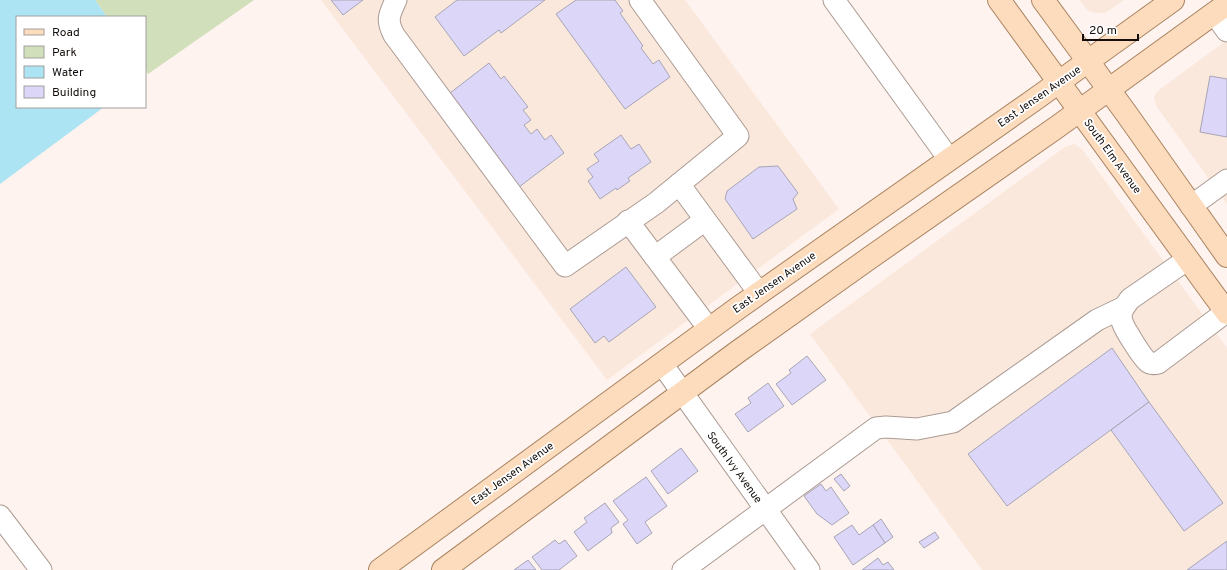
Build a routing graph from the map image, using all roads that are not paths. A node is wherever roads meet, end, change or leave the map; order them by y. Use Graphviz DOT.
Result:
graph roads {
  1 [pos="396,0"];
  2 [pos="640,0"];
  3 [pos="834,0"];
  4 [pos="999,0"];
  5 [pos="1043,0"];
  6 [pos="1173,0"];
  7 [pos="1221,8"];
  8 [pos="1227,31"];
  9 [pos="1088,62"];
  10 [pos="1060,82"];
  11 [pos="1109,89"];
  12 [pos="1080,110"];
  13 [pos="949,160"];
  14 [pos="1227,180"];
  15 [pos="679,184"];
  16 [pos="1191,206"];
  17 [pos="705,220"];
  18 [pos="628,221"];
  19 [pos="655,256"];
  20 [pos="1227,256"];
  21 [pos="1188,259"];
  22 [pos="759,293"];
  23 [pos="1122,308"];
  24 [pos="1227,312"];
  25 [pos="709,329"];
  26 [pos="662,364"];
  27 [pos="682,392"];
  28 [pos="766,509"];
  29 [pos="0,516"];
  30 [pos="42,570"];
  31 [pos="380,570"];
  32 [pos="443,570"];
  33 [pos="683,570"];
  34 [pos="809,570"];
  1 -- 18 [label="street"];
  2 -- 15 [label="street"];
  3 -- 13 [label="street"];
  4 -- 10 [label="main road, South Elm Avenue"];
  5 -- 9 [label="main road"];
  6 -- 9 [label="main road, East Jensen Avenue"];
  7 -- 8 [label="street"];
  7 -- 11 [label="main road"];
  9 -- 10 [label="main road, East Jensen Avenue"];
  9 -- 11 [label="main road"];
  10 -- 12 [label="main road, South Elm Avenue"];
  10 -- 13 [label="main road, East Jensen Avenue"];
  11 -- 12 [label="main road"];
  11 -- 16 [label="main road"];
  12 -- 21 [label="main road, South Elm Avenue"];
  12 -- 27 [label="main road"];
  13 -- 22 [label="main road, East Jensen Avenue"];
  14 -- 16 [label="street"];
  15 -- 17 [label="street"];
  15 -- 18 [label="street"];
  16 -- 20 [label="main road"];
  17 -- 19 [label="street"];
  17 -- 22 [label="street"];
  18 -- 19 [label="street"];
  19 -- 25 [label="street"];
  21 -- 23 [label="street"];
  21 -- 24 [label="main road, South Elm Avenue"];
  22 -- 25 [label="main road, East Jensen Avenue"];
  23 -- 24 [label="street"];
  23 -- 28 [label="street"];
  25 -- 26 [label="main road, East Jensen Avenue"];
  26 -- 27 [label="street, South Ivy Avenue"];
  26 -- 31 [label="main road, East Jensen Avenue"];
  27 -- 28 [label="street, South Ivy Avenue"];
  27 -- 32 [label="main road"];
  28 -- 33 [label="street"];
  28 -- 34 [label="street, South Ivy Avenue"];
  29 -- 30 [label="street"];
}
